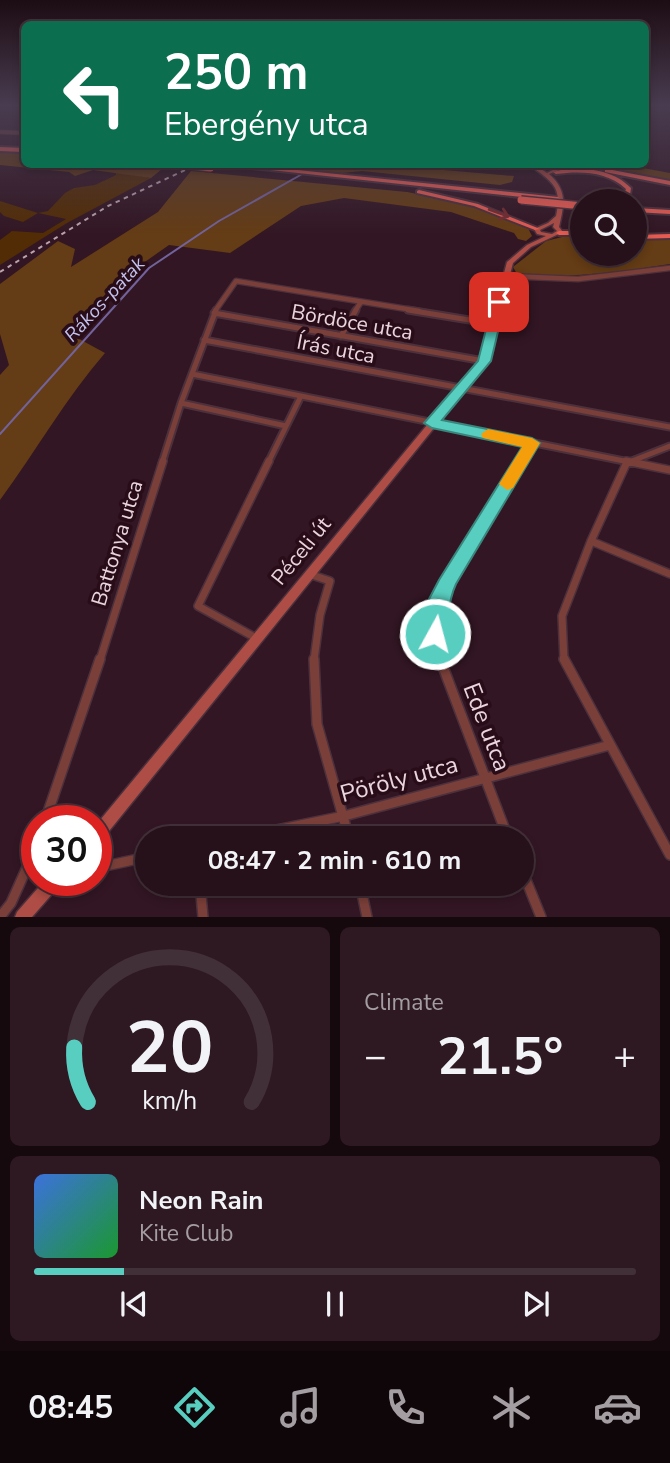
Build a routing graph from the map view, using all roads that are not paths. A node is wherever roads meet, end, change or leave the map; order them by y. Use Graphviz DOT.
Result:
graph roads {
  1 [pos="209,168"];
  2 [pos="255,168"];
  3 [pos="548,168"];
  4 [pos="555,181"];
  5 [pos="670,183"];
  6 [pos="385,187"];
  7 [pos="629,189"];
  8 [pos="520,198"];
  9 [pos="570,200"];
  10 [pos="570,201"];
  11 [pos="647,209"];
  12 [pos="670,210"];
  13 [pos="559,214"];
  14 [pos="546,226"];
  15 [pos="538,231"];
  16 [pos="555,232"];
  17 [pos="570,233"];
  18 [pos="670,236"];
  19 [pos="647,237"];
  20 [pos="529,246"];
  21 [pos="670,268"];
  22 [pos="505,276"];
  23 [pos="361,302"];
  24 [pos="214,313"];
  25 [pos="494,324"];
  26 [pos="341,336"];
  27 [pos="204,340"];
  28 [pos="484,361"];
  29 [pos="192,374"];
  30 [pos="461,388"];
  31 [pos="301,396"];
  32 [pos="181,403"];
  33 [pos="432,423"];
  34 [pos="286,426"];
  35 [pos="670,427"];
  36 [pos="532,443"];
  37 [pos="670,446"];
  38 [pos="627,462"];
  39 [pos="670,470"];
  40 [pos="592,541"];
  41 [pos="670,573"];
  42 [pos="309,574"];
  43 [pos="258,639"];
  44 [pos="610,745"];
  45 [pos="484,779"];
  46 [pos="50,805"];
  47 [pos="344,816"];
  48 [pos="112,817"];
  49 [pos="296,826"];
  50 [pos="346,826"];
  51 [pos="504,826"];
  52 [pos="670,855"];
  53 [pos="135,860"];
  54 [pos="112,865"];
  55 [pos="21,886"];
  56 [pos="41,896"];
  57 [pos="201,896"];
  58 [pos="363,896"];
  59 [pos="533,896"];
  60 [pos="0,917"];
  61 [pos="22,917"];
  62 [pos="203,917"];
  63 [pos="368,917"];
  64 [pos="541,917"];
  1 -- 6 [label="highway, bridge"];
  2 -- 8 [label="highway"];
  3 -- 4 [label="main road"];
  3 -- 4 [label="main road"];
  3 -- 5 [label="highway"];
  3 -- 7 [label="highway"];
  4 -- 13 [label="main road"];
  6 -- 8 [label="highway"];
  6 -- 15 [label="highway, one-way"];
  8 -- 9 [label="highway, bridge"];
  8 -- 10 [label="highway, bridge"];
  11 -- 12 [label="highway"];
  13 -- 14 [label="main road"];
  13 -- 16 [label="main road"];
  14 -- 15 [label="main road"];
  14 -- 16 [label="main road"];
  15 -- 16 [label="main road"];
  15 -- 20 [label="main road"];
  16 -- 17 [label="highway"];
  16 -- 20 [label="main road"];
  18 -- 19 [label="highway"];
  20 -- 22 [label="main road"];
  21 -- 22 [label="street"];
  22 -- 25 [label="main road, Péceli út"];
  23 -- 24 [label="street, Battonya utca"];
  23 -- 25 [label="street"];
  23 -- 26 [label="street"];
  24 -- 26 [label="street, Bördöce utca"];
  24 -- 27 [label="street, Battonya utca"];
  25 -- 28 [label="main road, Péceli út"];
  26 -- 28 [label="street, Bördöce utca"];
  27 -- 29 [label="street, Battonya utca"];
  27 -- 30 [label="street, Írás utca"];
  28 -- 30 [label="main road, Péceli út"];
  29 -- 31 [label="street"];
  29 -- 32 [label="street, Battonya utca"];
  30 -- 33 [label="main road, Péceli út"];
  30 -- 35 [label="street, Írás utca"];
  31 -- 33 [label="street"];
  31 -- 34 [label="street"];
  32 -- 34 [label="street"];
  32 -- 46 [label="street, Battonya utca"];
  33 -- 36 [label="street"];
  33 -- 42 [label="main road, Péceli út"];
  34 -- 43 [label="street"];
  36 -- 38 [label="street"];
  36 -- 45 [label="street, Ede utca"];
  37 -- 38 [label="street"];
  38 -- 39 [label="street"];
  38 -- 40 [label="street"];
  40 -- 41 [label="street"];
  40 -- 44 [label="street"];
  42 -- 43 [label="main road, Péceli út"];
  42 -- 47 [label="street"];
  43 -- 48 [label="main road, Péceli út"];
  44 -- 45 [label="street, Pöröly utca"];
  44 -- 52 [label="street"];
  45 -- 47 [label="street, Pöröly utca"];
  45 -- 51 [label="street, Ede utca"];
  47 -- 49 [label="street, Pöröly utca"];
  47 -- 50 [label="street"];
  53 -- 54 [label="street"];
  55 -- 60 [label="street"];
  56 -- 61 [label="main road"];
  57 -- 62 [label="street"];
  58 -- 63 [label="street"];
  59 -- 64 [label="street"];
}
